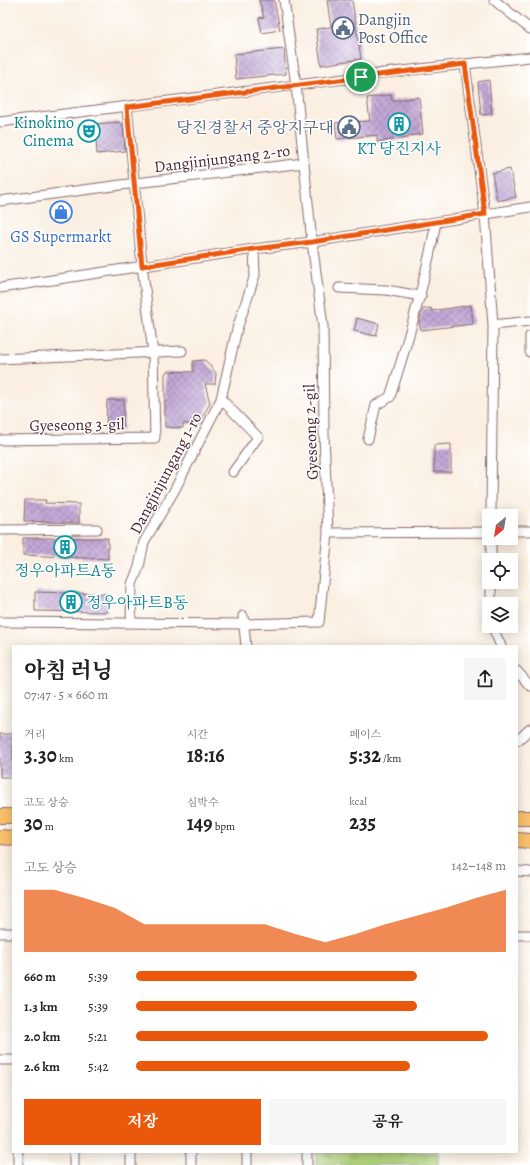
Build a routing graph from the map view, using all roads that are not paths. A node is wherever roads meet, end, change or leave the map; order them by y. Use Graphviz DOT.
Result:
graph roads {
  1 [pos="284,0"];
  2 [pos="494,0"];
  3 [pos="530,29"];
  4 [pos="530,57"];
  5 [pos="465,64"];
  6 [pos="296,85"];
  7 [pos="127,107"];
  8 [pos="0,122"];
  9 [pos="304,163"];
  10 [pos="136,183"];
  11 [pos="0,201"];
  12 [pos="530,207"];
  13 [pos="485,214"];
  14 [pos="436,222"];
  15 [pos="312,242"];
  16 [pos="254,249"];
  17 [pos="142,266"];
  18 [pos="0,288"];
  19 [pos="339,288"];
  20 [pos="421,296"];
  21 [pos="530,321"];
  22 [pos="493,325"];
  23 [pos="530,336"];
  24 [pos="182,351"];
  25 [pos="530,352"];
  26 [pos="153,353"];
  27 [pos="0,359"];
  28 [pos="221,399"];
  29 [pos="368,438"];
  30 [pos="0,440"];
  31 [pos="233,472"];
  32 [pos="491,509"];
  33 [pos="97,529"];
  34 [pos="0,530"];
  35 [pos="518,531"];
  36 [pos="530,531"];
  37 [pos="482,532"];
  38 [pos="328,533"];
  39 [pos="244,620"];
  40 [pos="0,622"];
  41 [pos="131,623"];
  42 [pos="495,633"];
  43 [pos="246,645"];
  44 [pos="501,645"];
  45 [pos="518,672"];
  46 [pos="530,686"];
  47 [pos="530,729"];
  48 [pos="518,740"];
  49 [pos="0,816"];
  50 [pos="12,816"];
  51 [pos="518,818"];
  52 [pos="530,818"];
  53 [pos="0,838"];
  54 [pos="12,838"];
  55 [pos="518,840"];
  56 [pos="530,840"];
  57 [pos="518,871"];
  58 [pos="530,872"];
  59 [pos="0,933"];
  60 [pos="12,933"];
  61 [pos="518,935"];
  62 [pos="530,935"];
  63 [pos="0,1060"];
  64 [pos="12,1060"];
  65 [pos="18,1153"];
  66 [pos="74,1153"];
  67 [pos="131,1153"];
  68 [pos="191,1153"];
  69 [pos="247,1153"];
  70 [pos="307,1153"];
  71 [pos="18,1165"];
  72 [pos="74,1165"];
  73 [pos="131,1165"];
  74 [pos="191,1165"];
  75 [pos="247,1165"];
  76 [pos="307,1165"];
  1 -- 6 [label="street, Dangjinjungang 2-ro"];
  2 -- 3 [label="street"];
  4 -- 5 [label="street"];
  5 -- 6 [label="street"];
  5 -- 13 [label="street"];
  6 -- 7 [label="street"];
  6 -- 9 [label="street, Dangjinjungang 2-ro"];
  7 -- 8 [label="street"];
  7 -- 10 [label="street"];
  9 -- 10 [label="street, Dangjinjungang 2-ro"];
  9 -- 15 [label="street, Dangjinjungang 2-ro"];
  10 -- 11 [label="street, Dangjinjungang 2-ro"];
  10 -- 17 [label="street"];
  12 -- 13 [label="street"];
  13 -- 14 [label="street"];
  13 -- 22 [label="street"];
  14 -- 15 [label="street"];
  14 -- 20 [label="street"];
  15 -- 16 [label="street"];
  15 -- 38 [label="street, Gyeseong 2-gil"];
  16 -- 17 [label="street"];
  16 -- 28 [label="street, Dangjinjungang 1-ro"];
  17 -- 18 [label="street"];
  17 -- 26 [label="street"];
  19 -- 20 [label="street"];
  20 -- 29 [label="street"];
  21 -- 22 [label="street"];
  22 -- 32 [label="street"];
  23 -- 25 [label="street"];
  24 -- 26 [label="street"];
  26 -- 27 [label="street"];
  26 -- 30 [label="street, Gyeseong 3-gil"];
  28 -- 31 [label="street"];
  28 -- 41 [label="street, Dangjinjungang 1-ro"];
  33 -- 34 [label="street"];
  35 -- 36 [label="street"];
  37 -- 38 [label="street"];
  38 -- 39 [label="street, Gyeseong 2-gil"];
  39 -- 41 [label="street"];
  39 -- 43 [label="street"];
  40 -- 41 [label="street"];
  42 -- 44 [label="street"];
  45 -- 46 [label="street"];
  47 -- 48 [label="street"];
  49 -- 50 [label="main road"];
  51 -- 52 [label="main road"];
  53 -- 54 [label="main road"];
  55 -- 56 [label="main road"];
  57 -- 58 [label="street"];
  59 -- 60 [label="street"];
  61 -- 62 [label="street"];
  63 -- 64 [label="street"];
  65 -- 71 [label="street"];
  66 -- 72 [label="street"];
  67 -- 73 [label="street"];
  68 -- 74 [label="street"];
  69 -- 75 [label="street"];
  70 -- 76 [label="street"];
}
